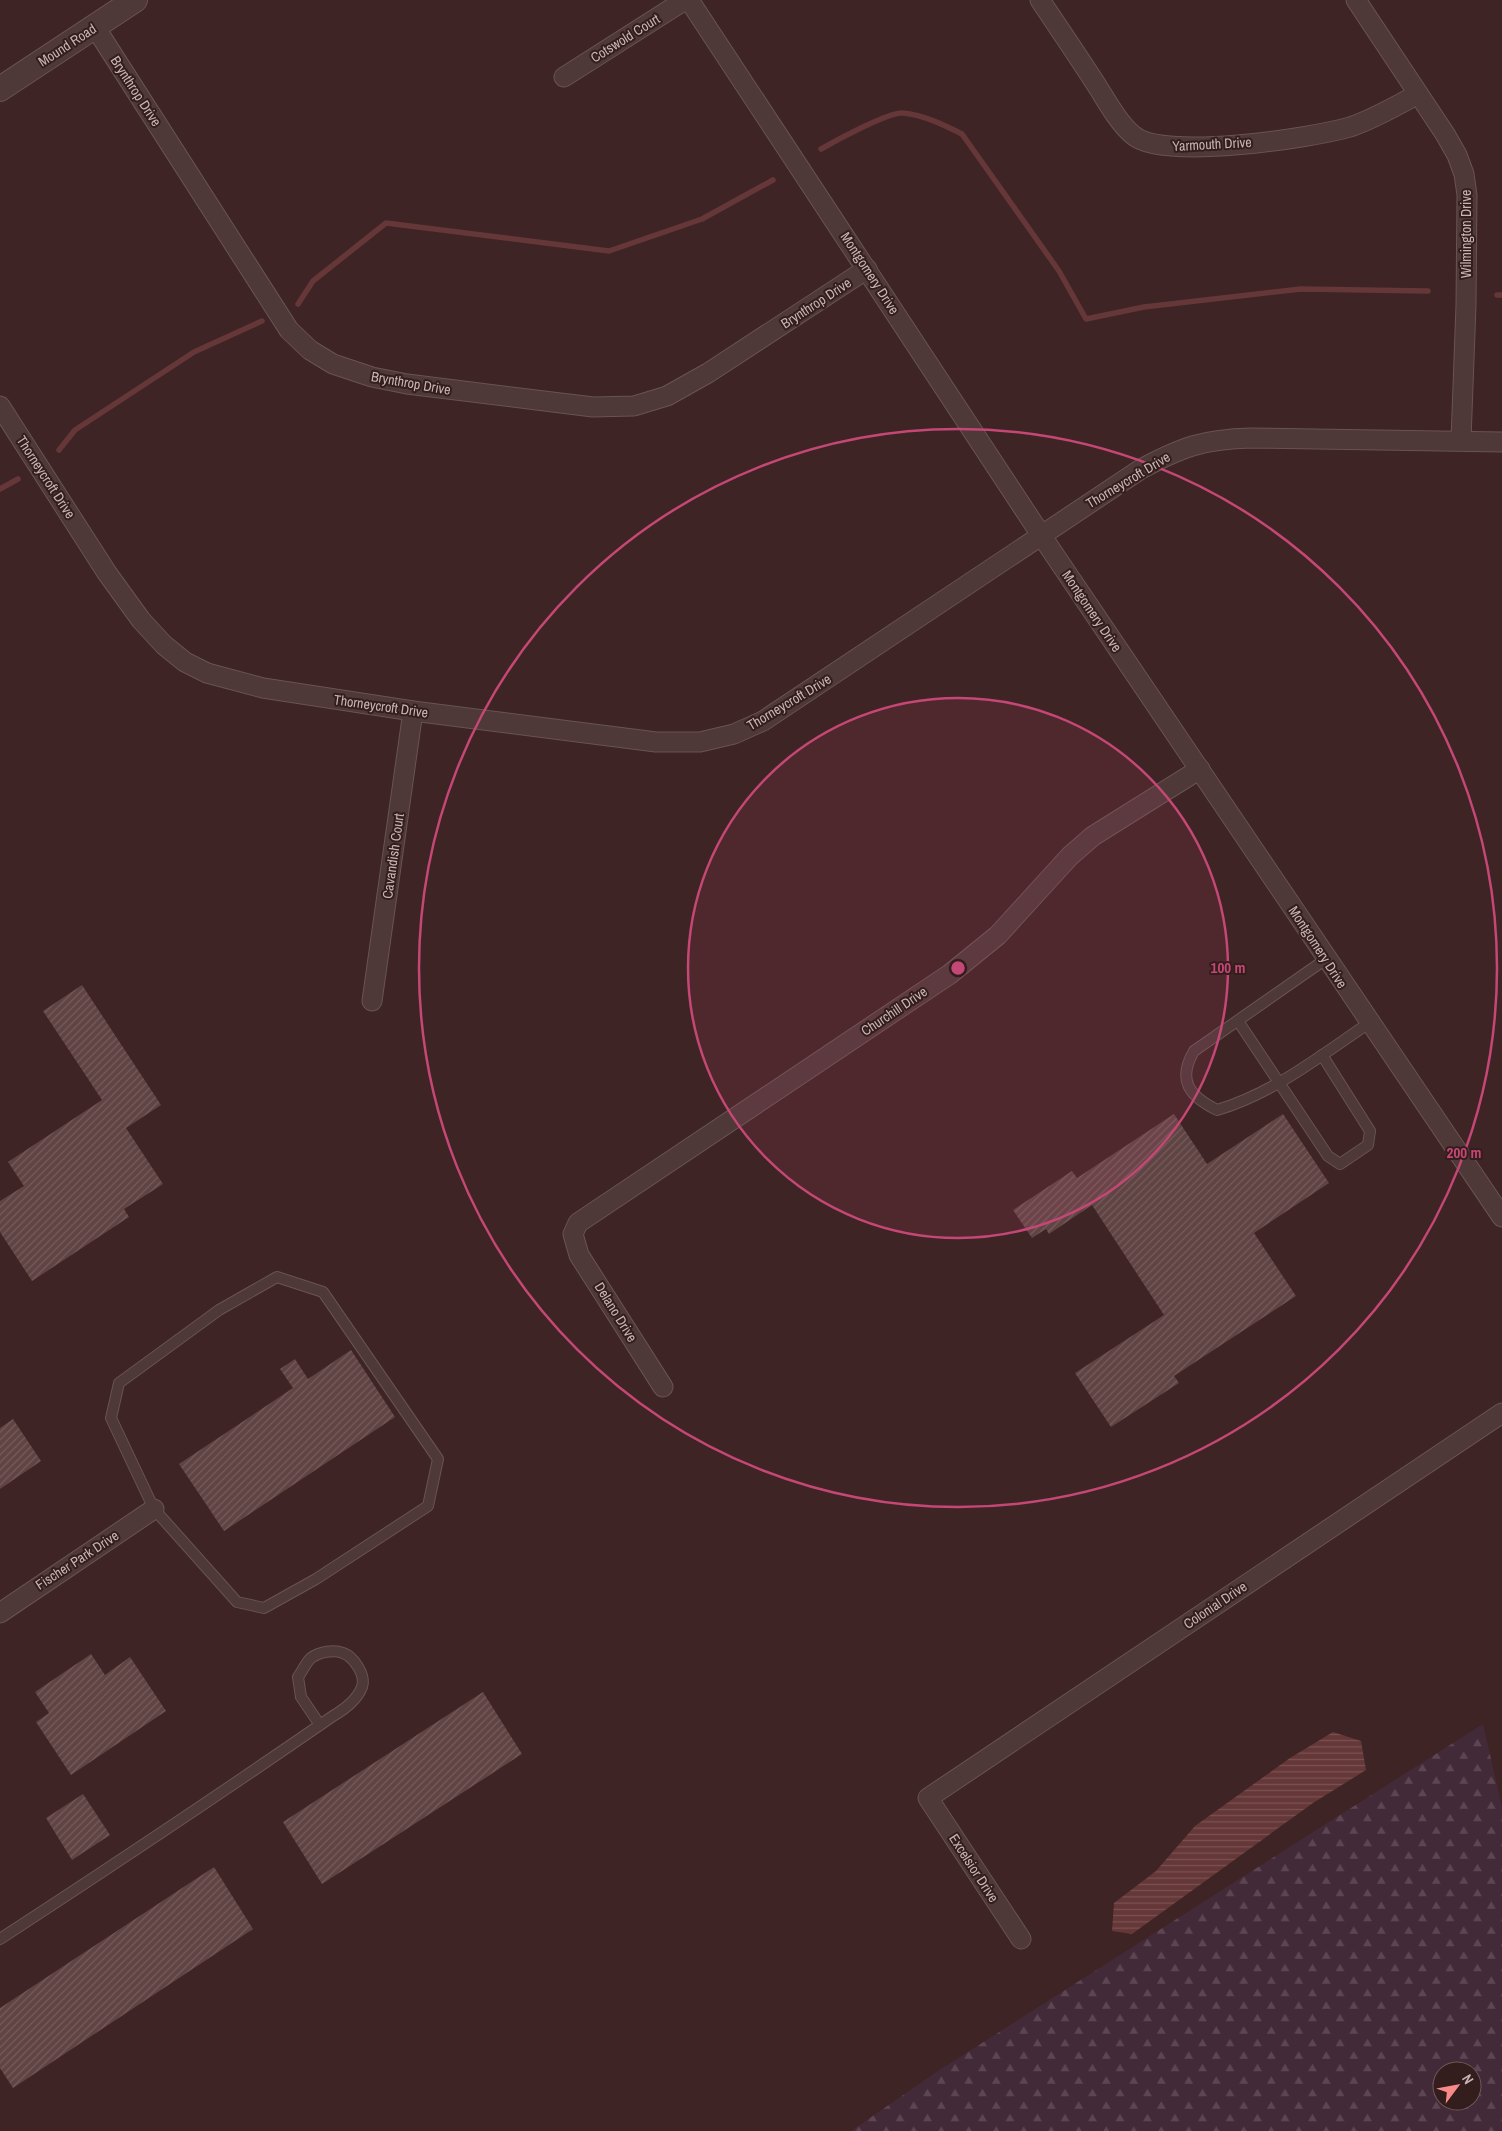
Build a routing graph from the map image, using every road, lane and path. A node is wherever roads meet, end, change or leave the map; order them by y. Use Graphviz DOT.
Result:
graph roads {
  1 [pos="135,0"];
  2 [pos="685,0"];
  3 [pos="689,0"];
  4 [pos="1040,0"];
  5 [pos="1356,0"];
  6 [pos="95,27"];
  7 [pos="564,77"];
  8 [pos="0,90"];
  9 [pos="1418,94"];
  10 [pos="867,269"];
  11 [pos="0,406"];
  12 [pos="1460,440"];
  13 [pos="1502,442"];
  14 [pos="1041,535"];
  15 [pos="413,711"];
  16 [pos="1200,769"];
  17 [pos="1326,959"];
  18 [pos="372,1001"];
  19 [pos="1238,1021"];
  20 [pos="1369,1023"];
  21 [pos="1322,1055"];
  22 [pos="1281,1084"];
  23 [pos="1502,1218"];
  24 [pos="573,1234"];
  25 [pos="663,1387"];
  26 [pos="1502,1413"];
  27 [pos="154,1509"];
  28 [pos="0,1613"];
  29 [pos="320,1725"];
  30 [pos="928,1798"];
  31 [pos="0,1939"];
  32 [pos="1021,1939"];
  1 -- 6 [label="street, Mound Road"];
  2 -- 7 [label="street, Cotswold Court"];
  3 -- 10 [label="street, Montgomery Drive"];
  4 -- 9 [label="street, Yarmouth Drive"];
  5 -- 9 [label="street, Wilmington Drive"];
  6 -- 8 [label="street, Mound Road"];
  6 -- 10 [label="street, Brynthrop Drive"];
  9 -- 12 [label="street, Wilmington Drive"];
  10 -- 14 [label="street, Montgomery Drive"];
  11 -- 15 [label="street, Thorneycroft Drive"];
  12 -- 13 [label="street, Thorneycroft Drive"];
  12 -- 14 [label="street, Thorneycroft Drive"];
  14 -- 15 [label="street, Thorneycroft Drive"];
  14 -- 16 [label="street, Montgomery Drive"];
  15 -- 18 [label="street, Cavandish Court"];
  16 -- 17 [label="street, Montgomery Drive"];
  16 -- 24 [label="street, Churchill Drive"];
  17 -- 19 [label="lane"];
  17 -- 20 [label="street, Montgomery Drive"];
  19 -- 22 [label="lane"];
  19 -- 22 [label="lane"];
  20 -- 21 [label="lane"];
  20 -- 23 [label="street, Montgomery Drive"];
  21 -- 22 [label="lane"];
  21 -- 22 [label="lane"];
  24 -- 25 [label="street, Delano Drive"];
  26 -- 30 [label="street, Colonial Drive"];
  27 -- 27 [label="lane"];
  27 -- 28 [label="street, Fischer Park Drive"];
  29 -- 29 [label="lane"];
  29 -- 31 [label="lane"];
  30 -- 32 [label="street, Excelsior Drive"];
}
